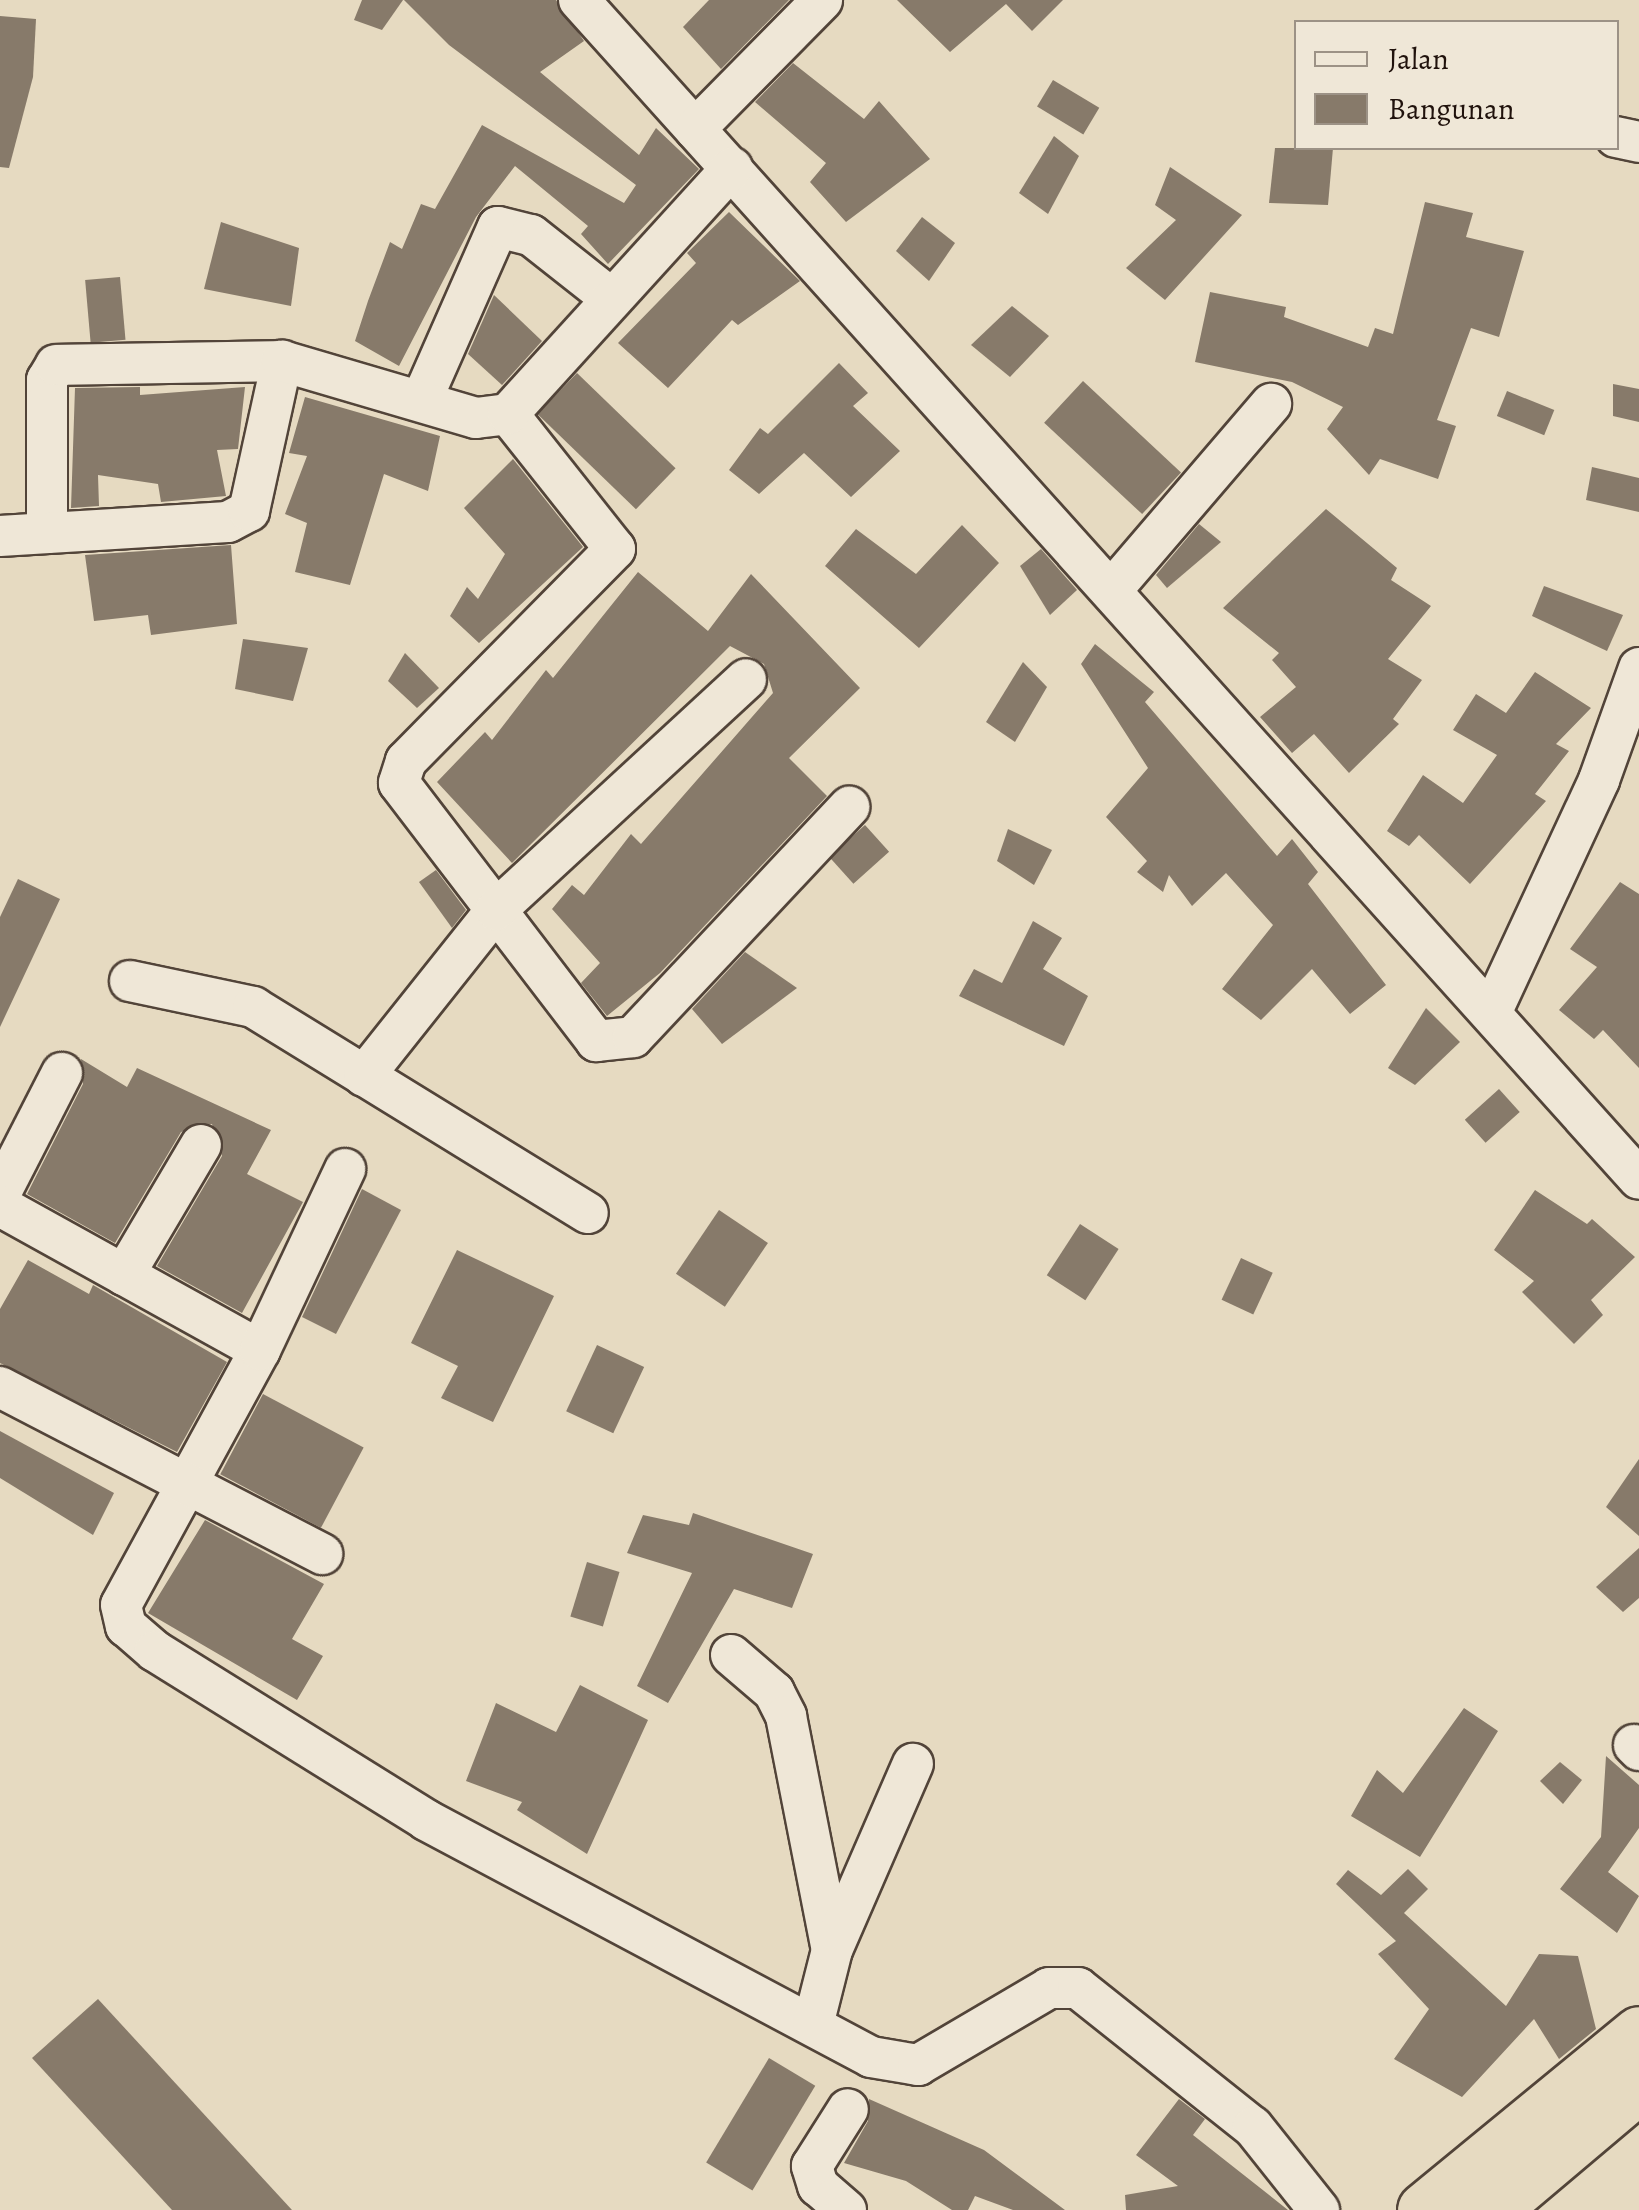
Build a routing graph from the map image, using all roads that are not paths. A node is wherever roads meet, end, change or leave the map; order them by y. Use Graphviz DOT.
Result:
graph roads {
  1 [pos="579,0"];
  2 [pos="822,0"];
  3 [pos="696,129"];
  4 [pos="732,168"];
  5 [pos="612,298"];
  6 [pos="282,361"];
  7 [pos="422,399"];
  8 [pos="1271,404"];
  9 [pos="508,414"];
  10 [pos="48,533"];
  11 [pos="0,536"];
  12 [pos="1115,586"];
  13 [pos="1639,668"];
  14 [pos="746,680"];
  15 [pos="849,807"];
  16 [pos="496,910"];
  17 [pos="130,981"];
  18 [pos="1491,1013"];
  19 [pos="62,1073"];
  20 [pos="364,1076"];
  21 [pos="202,1145"];
  22 [pos="345,1170"];
  23 [pos="1639,1179"];
  24 [pos="0,1194"];
  25 [pos="0,1206"];
  26 [pos="588,1213"];
  27 [pos="124,1275"];
  28 [pos="260,1350"];
  29 [pos="0,1387"];
  30 [pos="180,1483"];
  31 [pos="322,1554"];
  32 [pos="731,1655"];
  33 [pos="913,1764"];
  34 [pos="832,1950"];
  35 [pos="813,2025"];
  36 [pos="1639,2034"];
  37 [pos="1639,2084"];
  38 [pos="848,2108"];
  39 [pos="1495,2209"];
  40 [pos="846,2210"];
  41 [pos="1319,2210"];
  42 [pos="1424,2210"];
  1 -- 3 [label="street"];
  2 -- 3 [label="street"];
  3 -- 4 [label="street"];
  4 -- 5 [label="street"];
  4 -- 12 [label="street"];
  5 -- 7 [label="street"];
  5 -- 9 [label="street"];
  6 -- 7 [label="street"];
  6 -- 10 [label="street"];
  6 -- 10 [label="street"];
  7 -- 9 [label="street"];
  8 -- 12 [label="street"];
  9 -- 16 [label="street"];
  10 -- 11 [label="street"];
  12 -- 18 [label="street"];
  13 -- 18 [label="street"];
  14 -- 16 [label="street"];
  15 -- 16 [label="street"];
  16 -- 20 [label="street"];
  17 -- 20 [label="street"];
  18 -- 23 [label="street"];
  19 -- 24 [label="street"];
  20 -- 26 [label="street"];
  21 -- 27 [label="street"];
  22 -- 28 [label="street"];
  25 -- 27 [label="street"];
  27 -- 28 [label="street"];
  28 -- 30 [label="street"];
  29 -- 30 [label="street"];
  30 -- 31 [label="street"];
  30 -- 35 [label="street"];
  32 -- 34 [label="street"];
  33 -- 34 [label="street"];
  34 -- 35 [label="street"];
  35 -- 41 [label="street"];
  36 -- 42 [label="highway"];
  37 -- 39 [label="highway"];
  38 -- 40 [label="street"];
}
